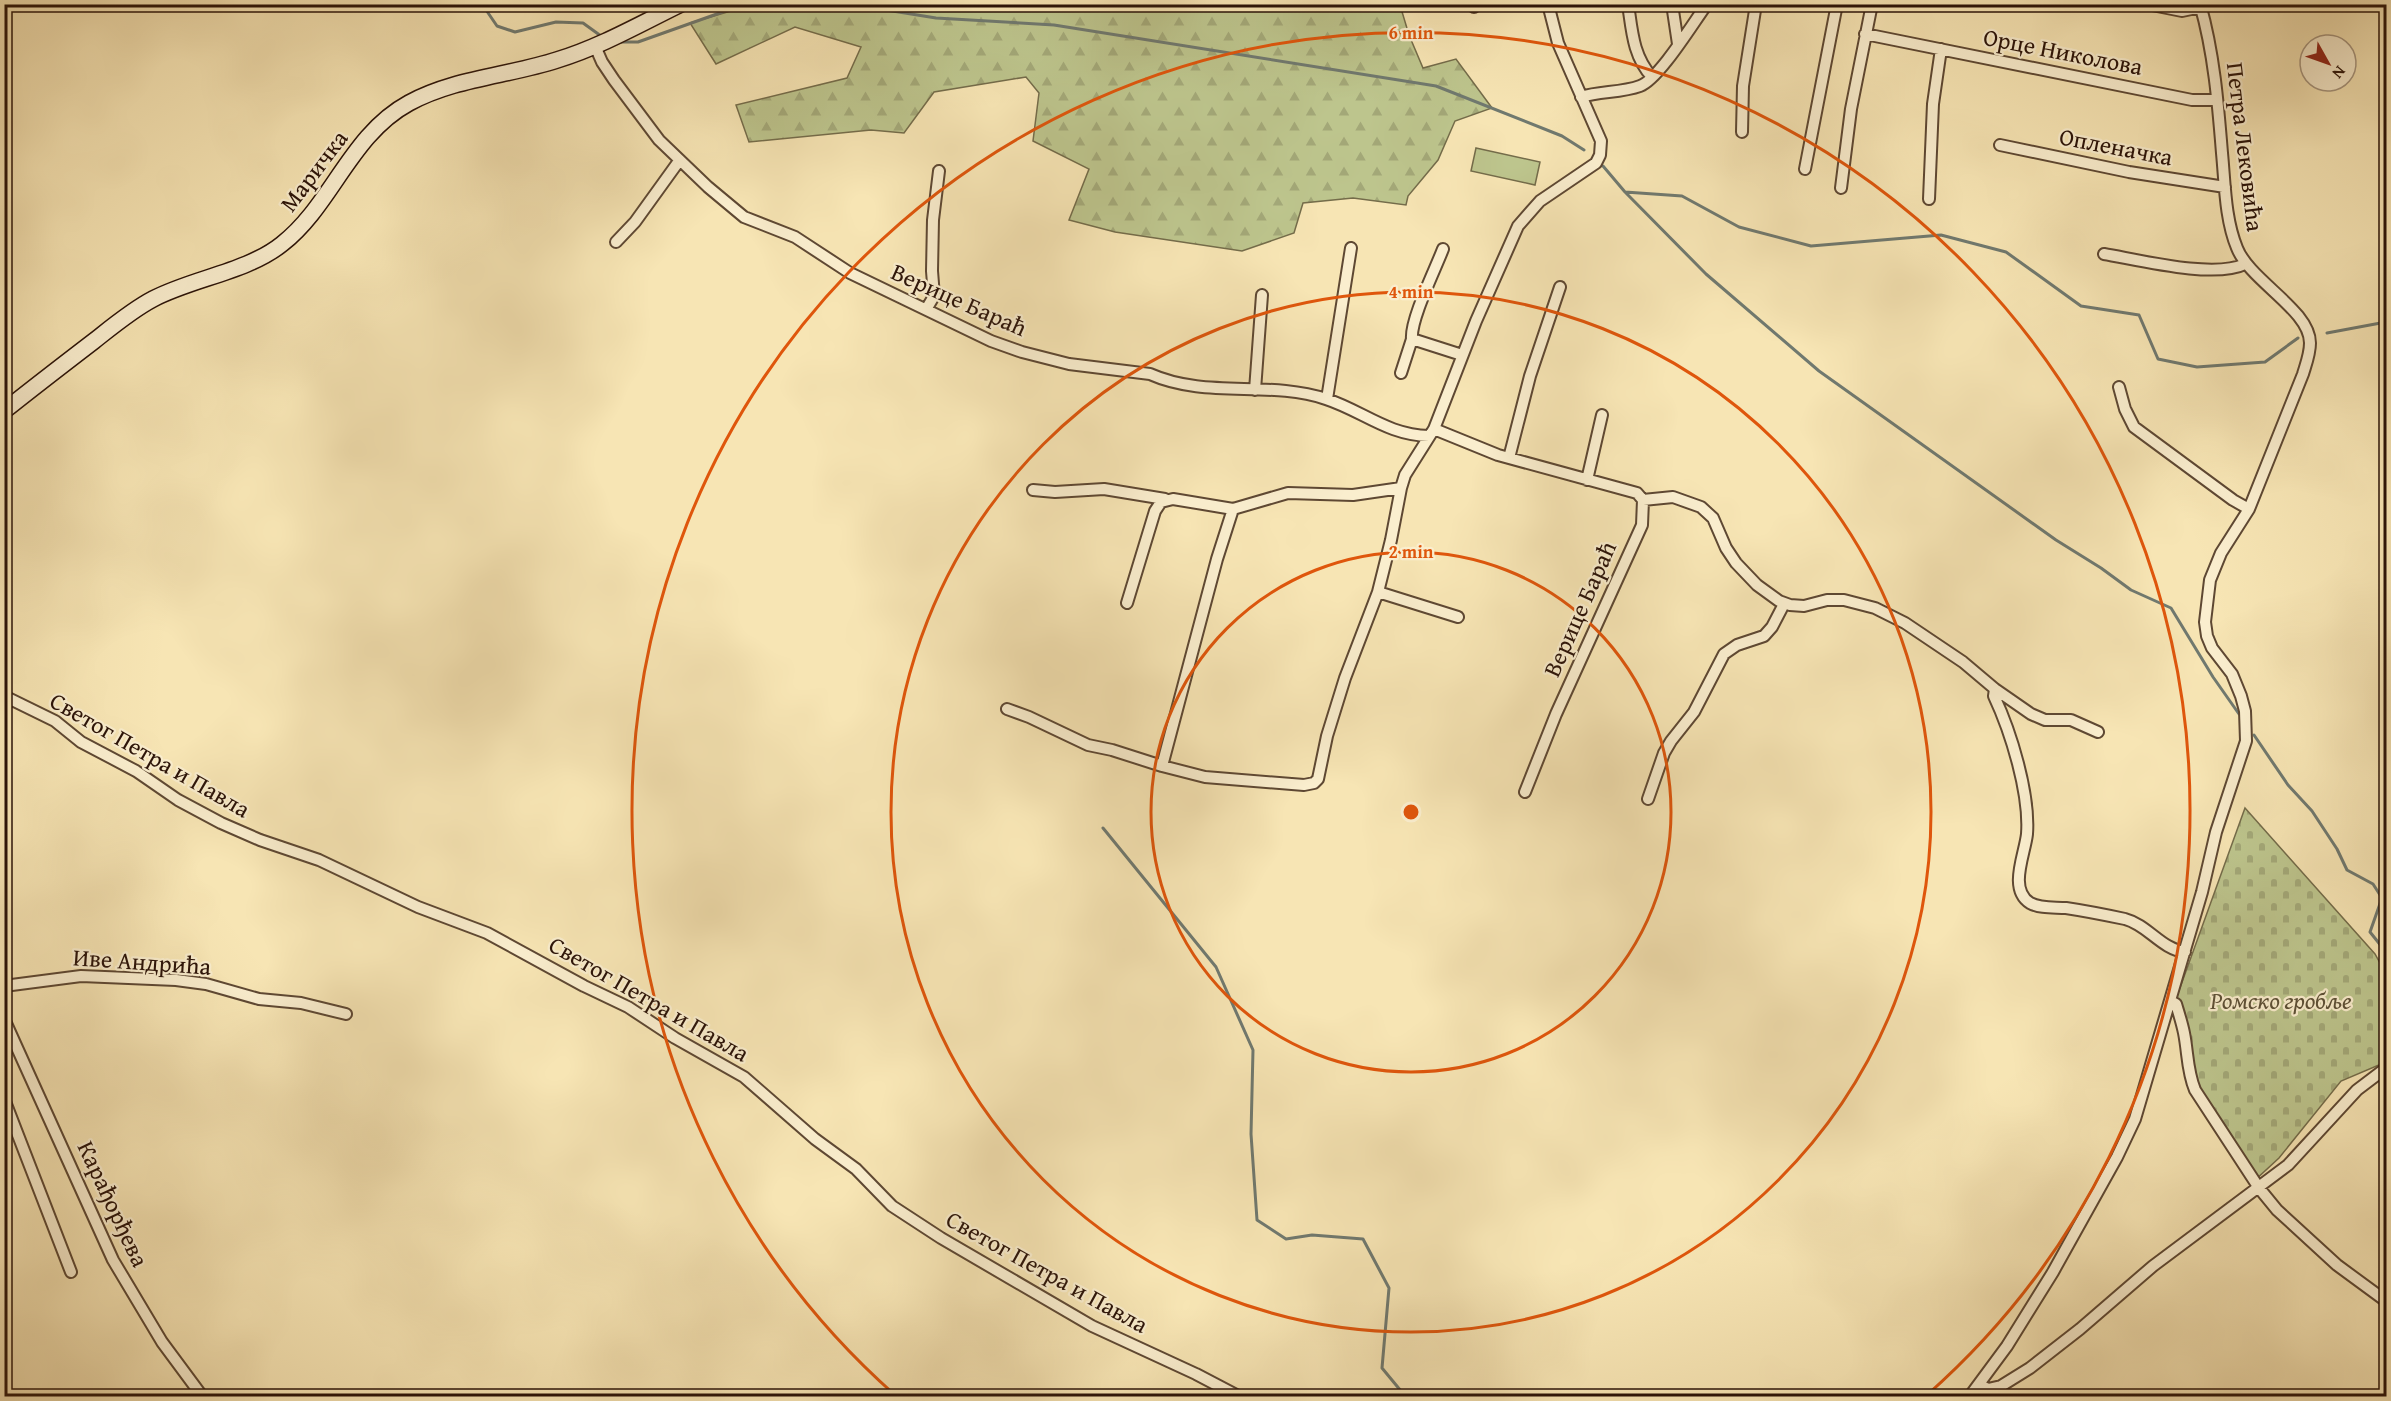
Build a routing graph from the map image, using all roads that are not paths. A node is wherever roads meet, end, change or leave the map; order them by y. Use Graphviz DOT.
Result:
graph roads {
  1 [pos="681,4"];
  2 [pos="1548,4"];
  3 [pos="1628,4"];
  4 [pos="1672,4"];
  5 [pos="1756,4"];
  6 [pos="1837,4"];
  7 [pos="1872,4"];
  8 [pos="2146,4"];
  9 [pos="1707,5"];
  10 [pos="2200,6"];
  11 [pos="1865,34"];
  12 [pos="598,44"];
  13 [pos="1678,44"];
  14 [pos="1941,49"];
  15 [pos="1652,77"];
  16 [pos="1581,97"];
  17 [pos="2217,100"];
  18 [pos="1742,132"];
  19 [pos="2000,145"];
  20 [pos="680,161"];
  21 [pos="1805,169"];
  22 [pos="939,171"];
  23 [pos="2225,187"];
  24 [pos="1841,188"];
  25 [pos="1929,199"];
  26 [pos="616,242"];
  27 [pos="1351,248"];
  28 [pos="1443,249"];
  29 [pos="2104,254"];
  30 [pos="2245,264"];
  31 [pos="1560,287"];
  32 [pos="1262,295"];
  33 [pos="927,308"];
  34 [pos="1412,339"];
  35 [pos="1462,355"];
  36 [pos="1401,373"];
  37 [pos="2119,387"];
  38 [pos="1256,390"];
  39 [pos="1327,399"];
  40 [pos="4,411"];
  41 [pos="1602,415"];
  42 [pos="1431,432"];
  43 [pos="1509,458"];
  44 [pos="1587,480"];
  45 [pos="1401,488"];
  46 [pos="1033,490"];
  47 [pos="1165,499"];
  48 [pos="1643,500"];
  49 [pos="1233,509"];
  50 [pos="2249,509"];
  51 [pos="1378,592"];
  52 [pos="1127,603"];
  53 [pos="1784,603"];
  54 [pos="1458,617"];
  55 [pos="1995,689"];
  56 [pos="4,696"];
  57 [pos="1007,709"];
  58 [pos="2098,732"];
  59 [pos="1162,766"];
  60 [pos="1526,792"];
  61 [pos="1648,799"];
  62 [pos="2185,952"];
  63 [pos="4,986"];
  64 [pos="2171,1001"];
  65 [pos="346,1014"];
  66 [pos="4,1019"];
  67 [pos="2386,1068"];
  68 [pos="4,1099"];
  69 [pos="2259,1188"];
  70 [pos="71,1272"];
  71 [pos="2386,1301"];
  72 [pos="1979,1384"];
  73 [pos="202,1396"];
  74 [pos="1238,1396"];
  75 [pos="1970,1396"];
  1 -- 12 [label="street, Маричка"];
  2 -- 16 [label="street"];
  3 -- 15 [label="street"];
  4 -- 13 [label="street"];
  5 -- 18 [label="street"];
  6 -- 21 [label="street"];
  7 -- 11 [label="street"];
  8 -- 10 [label="street"];
  9 -- 13 [label="street"];
  10 -- 17 [label="street, Петра Лековића"];
  11 -- 14 [label="street, Орце Николова"];
  11 -- 24 [label="street"];
  12 -- 20 [label="street, Верице Бараћ"];
  12 -- 40 [label="street, Маричка"];
  13 -- 15 [label="street"];
  14 -- 17 [label="street, Орце Николова"];
  14 -- 25 [label="street"];
  15 -- 16 [label="street"];
  16 -- 35 [label="street"];
  17 -- 23 [label="street, Петра Лековића"];
  19 -- 23 [label="street, Опленачка"];
  20 -- 26 [label="street"];
  20 -- 33 [label="street, Верице Бараћ"];
  22 -- 33 [label="street"];
  23 -- 30 [label="street, Петра Лековића"];
  27 -- 39 [label="street"];
  28 -- 34 [label="street"];
  29 -- 30 [label="street"];
  30 -- 50 [label="street, Петра Лековића"];
  31 -- 43 [label="street"];
  32 -- 38 [label="street"];
  33 -- 38 [label="street, Верице Бараћ"];
  34 -- 35 [label="street"];
  34 -- 36 [label="street"];
  35 -- 42 [label="street"];
  37 -- 50 [label="street"];
  38 -- 39 [label="street, Верице Бараћ"];
  39 -- 42 [label="street, Верице Бараћ"];
  41 -- 44 [label="street"];
  42 -- 43 [label="street, Верице Бараћ"];
  42 -- 45 [label="street"];
  43 -- 44 [label="street, Верице Бараћ"];
  44 -- 48 [label="street, Верице Бараћ"];
  45 -- 49 [label="street"];
  45 -- 51 [label="street"];
  46 -- 47 [label="street"];
  47 -- 49 [label="street"];
  47 -- 52 [label="street"];
  48 -- 53 [label="street"];
  48 -- 60 [label="street, Верице Бараћ"];
  49 -- 59 [label="street"];
  50 -- 62 [label="street, Петра Лековића"];
  51 -- 54 [label="street"];
  51 -- 59 [label="street"];
  53 -- 55 [label="street"];
  53 -- 61 [label="street"];
  55 -- 58 [label="street"];
  55 -- 62 [label="street"];
  56 -- 74 [label="street, Светог Петра и Павла"];
  57 -- 59 [label="street"];
  62 -- 64 [label="street, Петра Лековића"];
  63 -- 65 [label="street, Иве Андрића"];
  64 -- 69 [label="street"];
  64 -- 72 [label="street, Петра Лековића"];
  66 -- 73 [label="street, Карађорђева"];
  67 -- 69 [label="street"];
  68 -- 70 [label="street"];
  69 -- 71 [label="street"];
  69 -- 72 [label="street"];
  72 -- 75 [label="street, Петра Лековића"];
}
